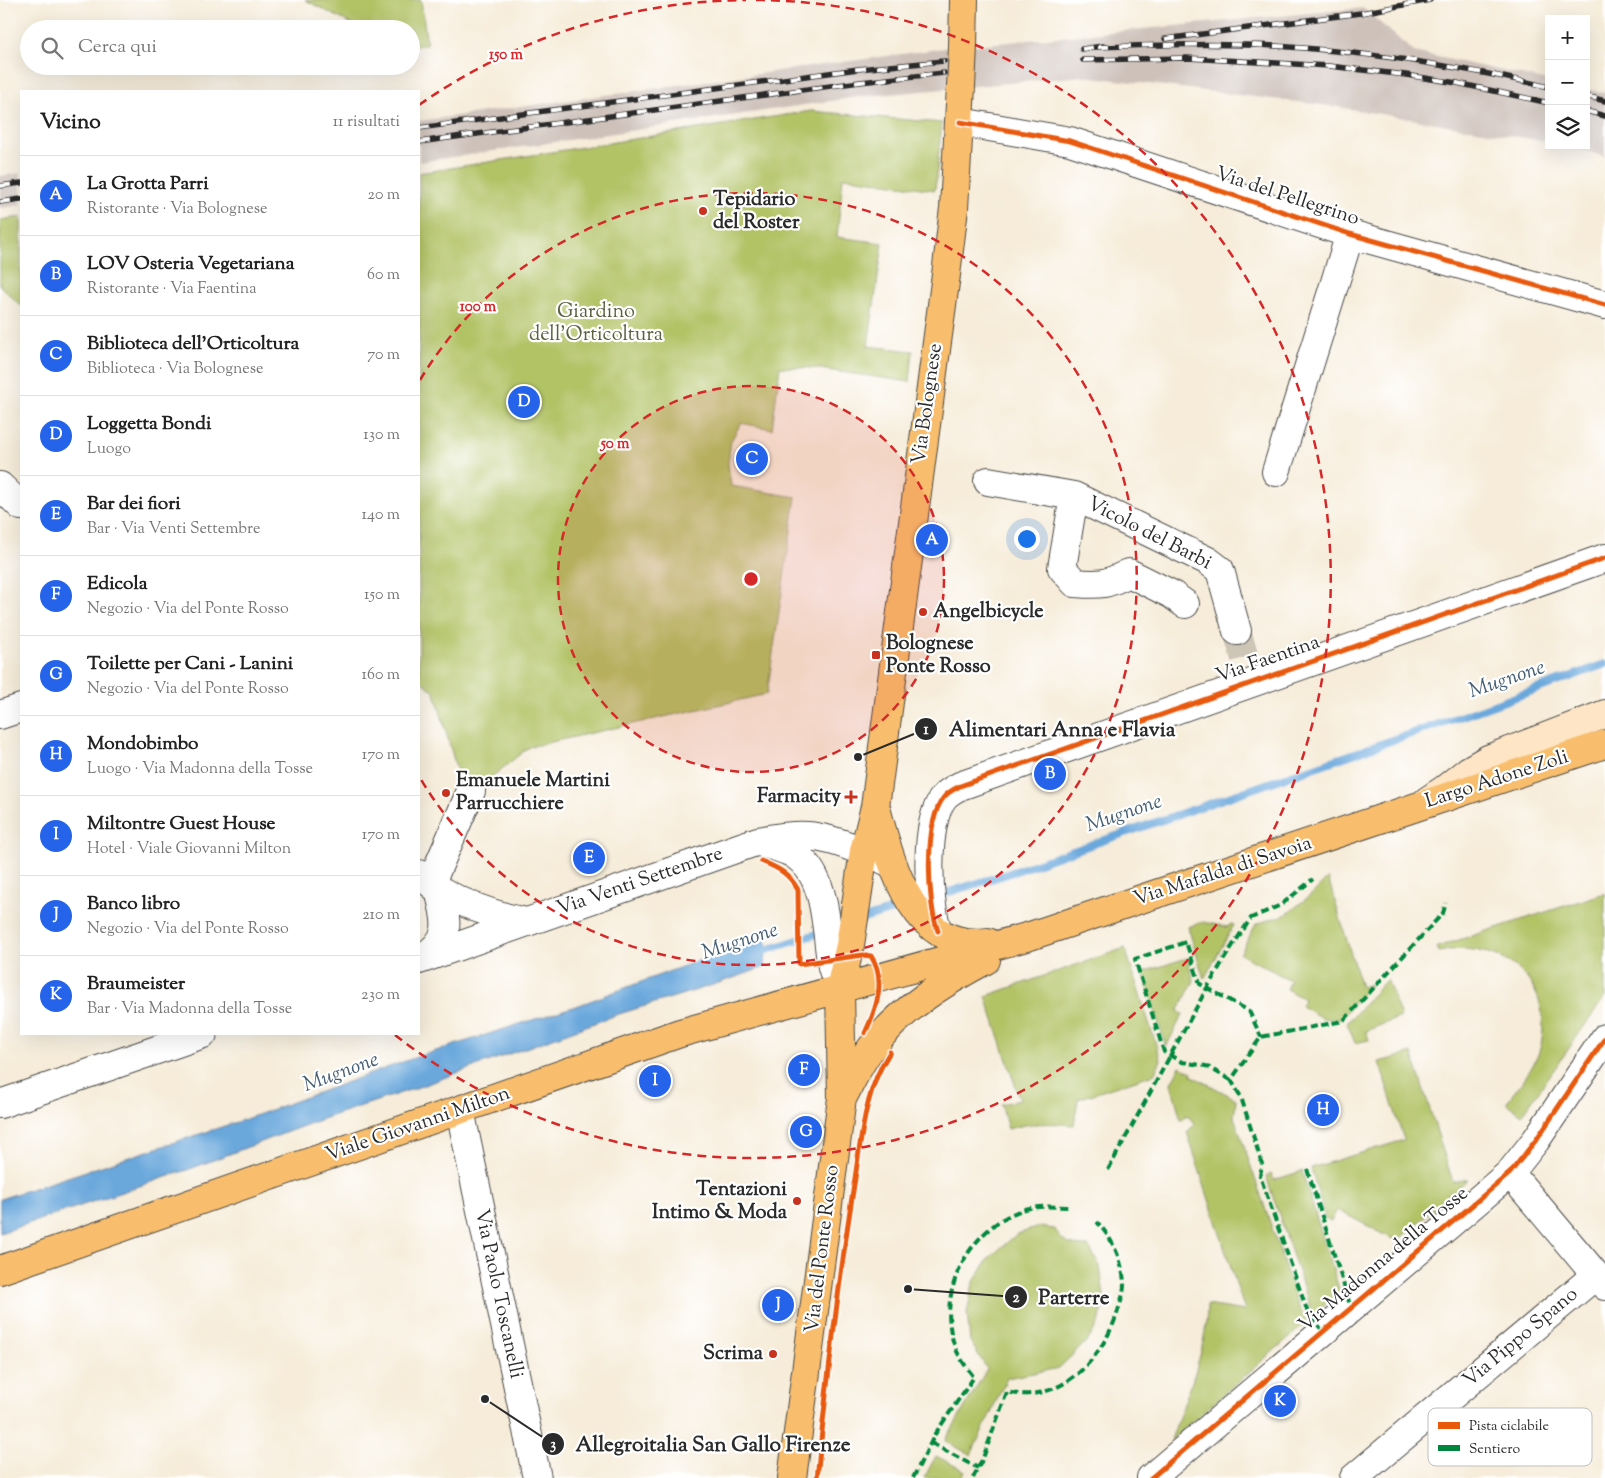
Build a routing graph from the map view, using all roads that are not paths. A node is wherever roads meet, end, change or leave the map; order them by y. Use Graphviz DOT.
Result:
graph roads {
  1 [pos="964,0"];
  2 [pos="960,122"];
  3 [pos="1350,234"];
  4 [pos="1605,305"];
  5 [pos="1276,472"];
  6 [pos="988,481"];
  7 [pos="0,486"];
  8 [pos="1074,496"];
  9 [pos="20,505"];
  10 [pos="1605,558"];
  11 [pos="1185,604"];
  12 [pos="1237,631"];
  13 [pos="20,708"];
  14 [pos="1605,714"];
  15 [pos="0,715"];
  16 [pos="1605,744"];
  17 [pos="471,791"];
  18 [pos="1417,807"];
  19 [pos="758,841"];
  20 [pos="868,848"];
  21 [pos="430,882"];
  22 [pos="526,922"];
  23 [pos="933,925"];
  24 [pos="1030,936"];
  25 [pos="840,947"];
  26 [pos="420,959"];
  27 [pos="420,960"];
  28 [pos="840,989"];
  29 [pos="201,1035"];
  30 [pos="1605,1038"];
  31 [pos="842,1098"];
  32 [pos="0,1104"];
  33 [pos="460,1110"];
  34 [pos="1510,1173"];
  35 [pos="0,1270"];
  36 [pos="1601,1281"];
  37 [pos="1442,1408"];
  38 [pos="1428,1419"];
  39 [pos="537,1478"];
  40 [pos="792,1478"];
  41 [pos="1151,1478"];
  42 [pos="1354,1478"];
  1 -- 2 [label="main road, Via Bolognese, bridge"];
  2 -- 3 [label="street, Via del Pellegrino"];
  2 -- 20 [label="main road, Via Bolognese"];
  3 -- 4 [label="street, Via del Pellegrino"];
  3 -- 5 [label="street, Via del Pellegrino"];
  6 -- 8 [label="street, Vicolo del Barbi"];
  7 -- 9 [label="street"];
  8 -- 11 [label="street, Vicolo del Barbi"];
  8 -- 12 [label="street, Vicolo del Barbi"];
  10 -- 23 [label="street, Via Faentina"];
  13 -- 15 [label="street"];
  14 -- 18 [label="main road, Largo Adone Zoli"];
  16 -- 18 [label="main road, Largo Adone Zoli"];
  17 -- 21 [label="street"];
  18 -- 24 [label="main road, Via Mafalda di Savoia"];
  19 -- 20 [label="street, Via Venti Settembre"];
  19 -- 22 [label="street, Via Venti Settembre"];
  19 -- 25 [label="street"];
  20 -- 23 [label="main road"];
  20 -- 25 [label="main road, Via Bolognese"];
  21 -- 22 [label="street"];
  21 -- 26 [label="street, Via Venti Settembre"];
  22 -- 27 [label="street, Via Venti Settembre"];
  23 -- 24 [label="main road"];
  24 -- 28 [label="main road, Via Mafalda di Savoia"];
  24 -- 31 [label="main road, Via Mafalda di Savoia"];
  25 -- 28 [label="main road, Via del Ponte Rosso"];
  28 -- 31 [label="main road, Via del Ponte Rosso"];
  28 -- 33 [label="main road, Viale Giovanni Milton"];
  29 -- 32 [label="street"];
  30 -- 34 [label="street, Via Madonna della Tosse"];
  31 -- 40 [label="main road, Via del Ponte Rosso"];
  33 -- 35 [label="main road, Viale Giovanni Milton"];
  33 -- 39 [label="street, Via Paolo Toscanelli"];
  34 -- 36 [label="street"];
  34 -- 41 [label="street, Via Madonna della Tosse"];
  36 -- 37 [label="street, Via Pippo Spano"];
  38 -- 42 [label="street, Via Pippo Spano"];
}
